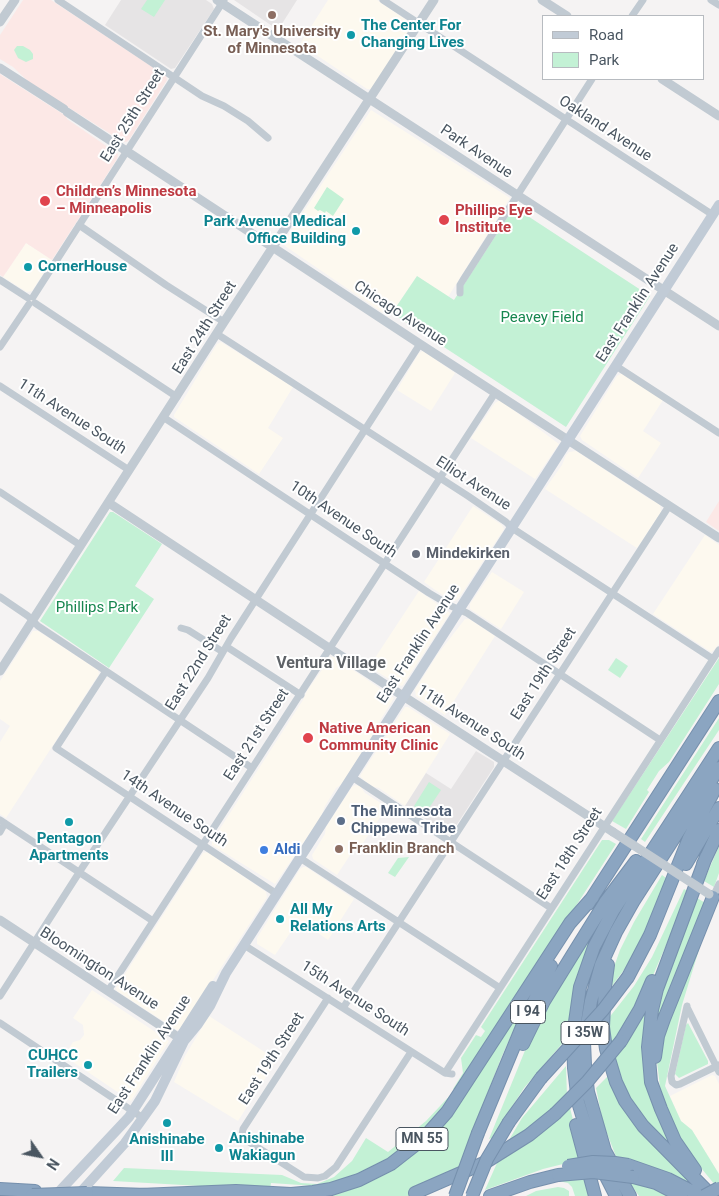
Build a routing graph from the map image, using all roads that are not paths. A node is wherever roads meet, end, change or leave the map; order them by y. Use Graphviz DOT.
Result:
graph roads {
  1 [pos="15,0"];
  2 [pos="58,0"];
  3 [pos="383,0"];
  4 [pos="434,0"];
  5 [pos="542,0"];
  6 [pos="643,0"];
  7 [pos="711,0"];
  8 [pos="221,1"];
  9 [pos="719,5"];
  10 [pos="565,15"];
  11 [pos="633,15"];
  12 [pos="0,22"];
  13 [pos="418,23"];
  14 [pos="0,68"];
  15 [pos="174,76"];
  16 [pos="591,80"];
  17 [pos="664,80"];
  18 [pos="370,98"];
  19 [pos="719,116"];
  20 [pos="565,119"];
  21 [pos="268,138"];
  22 [pos="126,151"];
  23 [pos="517,195"];
  24 [pos="719,206"];
  25 [pos="713,215"];
  26 [pos="79,225"];
  27 [pos="274,248"];
  28 [pos="0,280"];
  29 [pos="664,291"];
  30 [pos="460,293"];
  31 [pos="31,300"];
  32 [pos="224,322"];
  33 [pos="719,326"];
  34 [pos="217,334"];
  35 [pos="420,344"];
  36 [pos="0,347"];
  37 [pos="616,366"];
  38 [pos="0,386"];
  39 [pos="495,393"];
  40 [pos="177,397"];
  41 [pos="163,418"];
  42 [pos="365,430"];
  43 [pos="719,433"];
  44 [pos="568,440"];
  45 [pos="129,470"];
  46 [pos="439,478"];
  47 [pos="0,492"];
  48 [pos="108,502"];
  49 [pos="669,506"];
  50 [pos="310,514"];
  51 [pos="512,528"];
  52 [pos="719,538"];
  53 [pos="80,545"];
  54 [pos="384,563"];
  55 [pos="612,593"];
  56 [pos="0,597"];
  57 [pos="256,599"];
  58 [pos="459,610"];
  59 [pos="32,621"];
  60 [pos="181,628"];
  61 [pos="329,648"];
  62 [pos="225,649"];
  63 [pos="719,650"];
  64 [pos="713,659"];
  65 [pos="0,671"];
  66 [pos="106,671"];
  67 [pos="560,674"];
  68 [pos="301,695"];
  69 [pos="404,696"];
  70 [pos="717,704"];
  71 [pos="180,720"];
  72 [pos="660,740"];
  73 [pos="719,748"];
  74 [pos="504,761"];
  75 [pos="252,768"];
  76 [pos="719,768"];
  77 [pos="352,777"];
  78 [pos="719,781"];
  79 [pos="129,796"];
  80 [pos="719,808"];
  81 [pos="674,818"];
  82 [pos="3,822"];
  83 [pos="604,826"];
  84 [pos="719,830"];
  85 [pos="0,832"];
  86 [pos="451,842"];
  87 [pos="203,844"];
  88 [pos="706,857"];
  89 [pos="300,858"];
  90 [pos="79,873"];
  91 [pos="651,875"];
  92 [pos="719,884"];
  93 [pos="277,894"];
  94 [pos="593,897"];
  95 [pos="714,898"];
  96 [pos="551,908"];
  97 [pos="0,920"];
  98 [pos="153,921"];
  99 [pos="399,922"];
  100 [pos="33,943"];
  101 [pos="244,945"];
  102 [pos="628,977"];
  103 [pos="500,988"];
  104 [pos="108,991"];
  105 [pos="0,996"];
  106 [pos="328,998"];
  107 [pos="577,1006"];
  108 [pos="343,1008"];
  109 [pos="0,1023"];
  110 [pos="182,1039"];
  111 [pos="411,1052"];
  112 [pos="718,1068"];
  113 [pos="449,1074"];
  114 [pos="661,1109"];
  115 [pos="133,1111"];
  116 [pos="144,1118"];
  117 [pos="478,1134"];
  118 [pos="630,1171"];
  119 [pos="719,1188"];
  120 [pos="0,1189"];
  121 [pos="34,1193"];
  122 [pos="415,1193"];
  123 [pos="88,1194"];
  124 [pos="140,1195"];
  125 [pos="17,1196"];
  126 [pos="54,1196"];
  127 [pos="167,1196"];
  128 [pos="454,1196"];
  129 [pos="472,1196"];
  130 [pos="490,1196"];
  131 [pos="595,1196"];
  132 [pos="616,1196"];
  133 [pos="630,1196"];
  134 [pos="681,1196"];
  135 [pos="702,1196"];
  136 [pos="713,1196"];
  1 -- 12 [label="street"];
  2 -- 15 [label="street"];
  3 -- 13 [label="street, Oakland Avenue"];
  4 -- 13 [label="street, East 24th Street"];
  5 -- 10 [label="street"];
  6 -- 11 [label="street"];
  7 -- 9 [label="street"];
  8 -- 15 [label="street, East 25th Street"];
  8 -- 18 [label="street, Park Avenue"];
  13 -- 18 [label="street, East 24th Street"];
  13 -- 20 [label="street, Oakland Avenue"];
  14 -- 22 [label="street, Chicago Avenue"];
  15 -- 21 [label="street"];
  15 -- 22 [label="street, East 25th Street"];
  16 -- 20 [label="street"];
  17 -- 19 [label="street"];
  18 -- 23 [label="street, Park Avenue"];
  18 -- 27 [label="street, East 24th Street"];
  20 -- 23 [label="street"];
  20 -- 25 [label="street, Oakland Avenue"];
  22 -- 26 [label="street, East 25th Street"];
  22 -- 27 [label="street, Chicago Avenue"];
  23 -- 29 [label="street, Park Avenue"];
  23 -- 30 [label="street"];
  24 -- 25 [label="main road, East Franklin Avenue"];
  25 -- 29 [label="main road, East Franklin Avenue"];
  26 -- 31 [label="street, East 25th Street"];
  26 -- 32 [label="street"];
  27 -- 32 [label="street, East 24th Street"];
  27 -- 35 [label="street, Chicago Avenue"];
  28 -- 31 [label="street"];
  29 -- 33 [label="street, Park Avenue"];
  29 -- 37 [label="main road, East Franklin Avenue"];
  31 -- 36 [label="street, East 25th Street"];
  31 -- 40 [label="street"];
  32 -- 34 [label="street, East 24th Street"];
  34 -- 40 [label="street, East 24th Street"];
  34 -- 42 [label="street, Elliot Avenue"];
  35 -- 39 [label="street, Chicago Avenue"];
  35 -- 42 [label="street, East 22nd Street"];
  37 -- 43 [label="street"];
  37 -- 44 [label="main road, East Franklin Avenue"];
  38 -- 45 [label="street, 11th Avenue South"];
  39 -- 44 [label="street, Chicago Avenue"];
  39 -- 46 [label="street, East 21st Street"];
  40 -- 41 [label="street, East 24th Street"];
  41 -- 45 [label="street, East 24th Street"];
  41 -- 50 [label="street, 10th Avenue South"];
  42 -- 46 [label="street, Elliot Avenue"];
  42 -- 50 [label="street, East 22nd Street"];
  44 -- 49 [label="street, Chicago Avenue"];
  44 -- 51 [label="main road, East Franklin Avenue"];
  45 -- 48 [label="street, East 24th Street"];
  46 -- 51 [label="street, Elliot Avenue"];
  46 -- 54 [label="street, East 21st Street"];
  47 -- 53 [label="street"];
  48 -- 53 [label="street, East 24th Street"];
  48 -- 57 [label="street, 11th Avenue South"];
  49 -- 52 [label="street, Chicago Avenue"];
  49 -- 55 [label="street, East 19th Street"];
  50 -- 54 [label="street, 10th Avenue South"];
  50 -- 57 [label="street, East 22nd Street"];
  51 -- 55 [label="street, Elliot Avenue"];
  51 -- 58 [label="main road, East Franklin Avenue"];
  53 -- 59 [label="street, East 24th Street"];
  54 -- 58 [label="street, 10th Avenue South"];
  54 -- 61 [label="street, East 21st Street"];
  55 -- 64 [label="street, Elliot Avenue"];
  55 -- 67 [label="street, East 19th Street"];
  56 -- 59 [label="street"];
  57 -- 61 [label="street, 11th Avenue South"];
  57 -- 62 [label="street, East 22nd Street"];
  58 -- 67 [label="street, 10th Avenue South"];
  58 -- 69 [label="main road, East Franklin Avenue"];
  59 -- 65 [label="street, East 24th Street"];
  59 -- 66 [label="street"];
  60 -- 62 [label="street"];
  61 -- 68 [label="street, East 21st Street"];
  61 -- 69 [label="street, 11th Avenue South"];
  62 -- 68 [label="street"];
  62 -- 71 [label="street, East 22nd Street"];
  63 -- 64 [label="street, East 18th Street"];
  64 -- 72 [label="street, East 18th Street"];
  66 -- 71 [label="street"];
  66 -- 79 [label="street, 14th Avenue South"];
  67 -- 72 [label="street, 10th Avenue South"];
  67 -- 74 [label="street, East 19th Street"];
  68 -- 75 [label="street, East 21st Street"];
  69 -- 74 [label="street, 11th Avenue South"];
  69 -- 77 [label="main road, East Franklin Avenue"];
  70 -- 94 [label="highway, I 94"];
  71 -- 75 [label="street"];
  71 -- 79 [label="street, East 22nd Street"];
  72 -- 83 [label="street, East 18th Street"];
  73 -- 81 [label="highway, I 35W"];
  74 -- 83 [label="street, 11th Avenue South"];
  74 -- 86 [label="street, East 19th Street"];
  75 -- 87 [label="street, East 21st Street"];
  76 -- 91 [label="highway, I 35W"];
  77 -- 86 [label="street"];
  77 -- 89 [label="main road, East Franklin Avenue"];
  78 -- 102 [label="highway"];
  79 -- 87 [label="street, 14th Avenue South"];
  79 -- 90 [label="street, East 22nd Street"];
  80 -- 102 [label="highway"];
  81 -- 107 [label="highway, I 35W"];
  81 -- 117 [label="highway"];
  82 -- 85 [label="street"];
  82 -- 90 [label="street"];
  83 -- 95 [label="street, 11th Avenue South, bridge"];
  83 -- 96 [label="street, East 18th Street"];
  84 -- 88 [label="highway"];
  86 -- 96 [label="street"];
  86 -- 99 [label="street, East 19th Street"];
  87 -- 93 [label="street, 14th Avenue South"];
  87 -- 98 [label="street, East 21st Street"];
  88 -- 114 [label="highway"];
  88 -- 122 [label="highway, bridge"];
  89 -- 93 [label="main road, East Franklin Avenue"];
  89 -- 99 [label="street"];
  90 -- 98 [label="street"];
  90 -- 100 [label="street, East 22nd Street"];
  91 -- 133 [label="highway, I 35W"];
  91 -- 136 [label="highway"];
  92 -- 95 [label="street"];
  93 -- 101 [label="main road, East Franklin Avenue"];
  94 -- 117 [label="highway, I 94"];
  94 -- 124 [label="highway, MN 55"];
  95 -- 114 [label="highway"];
  96 -- 103 [label="street, East 18th Street"];
  97 -- 100 [label="street, Bloomington Avenue"];
  98 -- 104 [label="street, East 21st Street"];
  99 -- 103 [label="street"];
  99 -- 108 [label="street, East 19th Street"];
  100 -- 104 [label="street, Bloomington Avenue"];
  100 -- 105 [label="street, East 22nd Street"];
  101 -- 106 [label="street, 15th Avenue South"];
  101 -- 110 [label="main road, East Franklin Avenue"];
  102 -- 129 [label="highway, bridge"];
  103 -- 113 [label="street, East 18th Street"];
  104 -- 110 [label="street, Bloomington Avenue"];
  106 -- 108 [label="street, 15th Avenue South"];
  106 -- 111 [label="street, East 19th Street"];
  107 -- 131 [label="highway"];
  107 -- 132 [label="highway, I 35W"];
  108 -- 111 [label="street, 15th Avenue South"];
  109 -- 115 [label="street"];
  110 -- 115 [label="main road, East Franklin Avenue"];
  110 -- 116 [label="main road, East Franklin Avenue"];
  111 -- 113 [label="street, 15th Avenue South"];
  112 -- 112 [label="street"];
  114 -- 136 [label="highway"];
  115 -- 116 [label="street"];
  115 -- 126 [label="main road, East Franklin Avenue"];
  116 -- 123 [label="main road, East Franklin Avenue"];
  117 -- 128 [label="highway, I 94, bridge"];
  118 -- 130 [label="highway, bridge"];
  118 -- 134 [label="highway"];
  118 -- 135 [label="highway"];
  119 -- 135 [label="highway, bridge"];
  120 -- 121 [label="highway"];
  121 -- 123 [label="highway, MN 55, bridge"];
  121 -- 125 [label="highway, MN 55"];
  123 -- 124 [label="highway, MN 55"];
  124 -- 127 [label="highway"];
}
